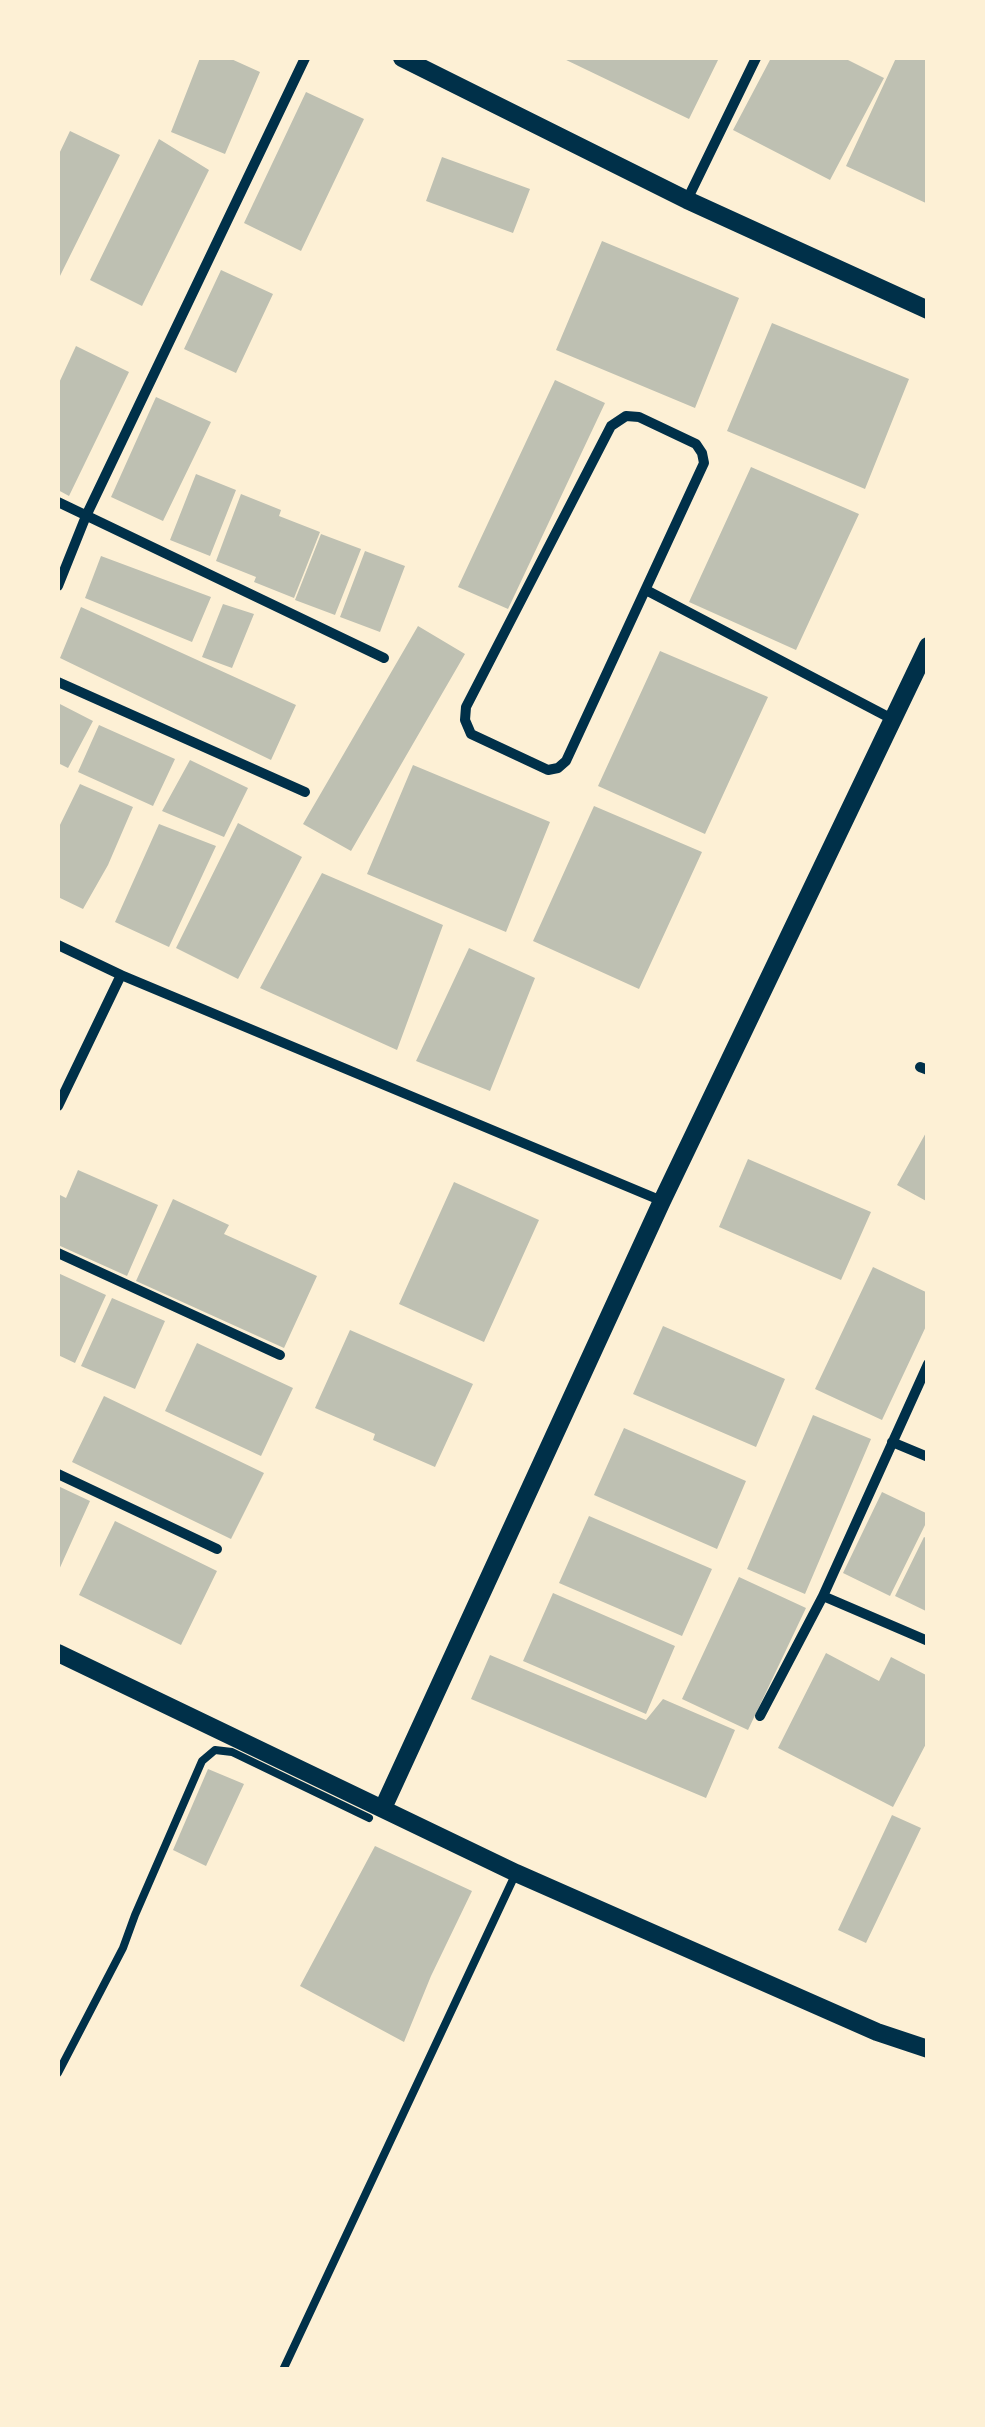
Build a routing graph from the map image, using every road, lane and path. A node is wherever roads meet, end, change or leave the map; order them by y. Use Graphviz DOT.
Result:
graph roads {
  1 [pos="305,58"];
  2 [pos="402,58"];
  3 [pos="756,58"];
  4 [pos="687,200"];
  5 [pos="928,310"];
  6 [pos="58,502"];
  7 [pos="86,516"];
  8 [pos="58,586"];
  9 [pos="646,590"];
  10 [pos="928,646"];
  11 [pos="384,658"];
  12 [pos="58,682"];
  13 [pos="892,720"];
  14 [pos="306,792"];
  15 [pos="58,945"];
  16 [pos="121,975"];
  17 [pos="58,1106"];
  18 [pos="662,1202"];
  19 [pos="58,1254"];
  20 [pos="280,1356"];
  21 [pos="928,1364"];
  22 [pos="892,1442"];
  23 [pos="928,1457"];
  24 [pos="58,1474"];
  25 [pos="216,1549"];
  26 [pos="823,1596"];
  27 [pos="928,1641"];
  28 [pos="58,1653"];
  29 [pos="760,1716"];
  30 [pos="376,1813"];
  31 [pos="516,1873"];
  32 [pos="928,2049"];
  33 [pos="58,2071"];
  34 [pos="283,2370"];
  1 -- 7 [label="street"];
  2 -- 4 [label="street"];
  3 -- 4 [label="street"];
  4 -- 5 [label="street"];
  6 -- 7 [label="street"];
  7 -- 8 [label="street"];
  7 -- 11 [label="street"];
  9 -- 9 [label="street"];
  9 -- 13 [label="street"];
  10 -- 13 [label="street"];
  12 -- 14 [label="street"];
  13 -- 18 [label="street"];
  15 -- 16 [label="street"];
  16 -- 17 [label="street"];
  16 -- 18 [label="street"];
  18 -- 30 [label="street"];
  19 -- 20 [label="street"];
  21 -- 22 [label="street"];
  22 -- 23 [label="street"];
  22 -- 26 [label="street"];
  24 -- 25 [label="street"];
  26 -- 27 [label="street"];
  26 -- 29 [label="street"];
  28 -- 30 [label="street"];
  30 -- 31 [label="street"];
  30 -- 33 [label="lane"];
  31 -- 32 [label="street"];
  31 -- 34 [label="lane"];
}
